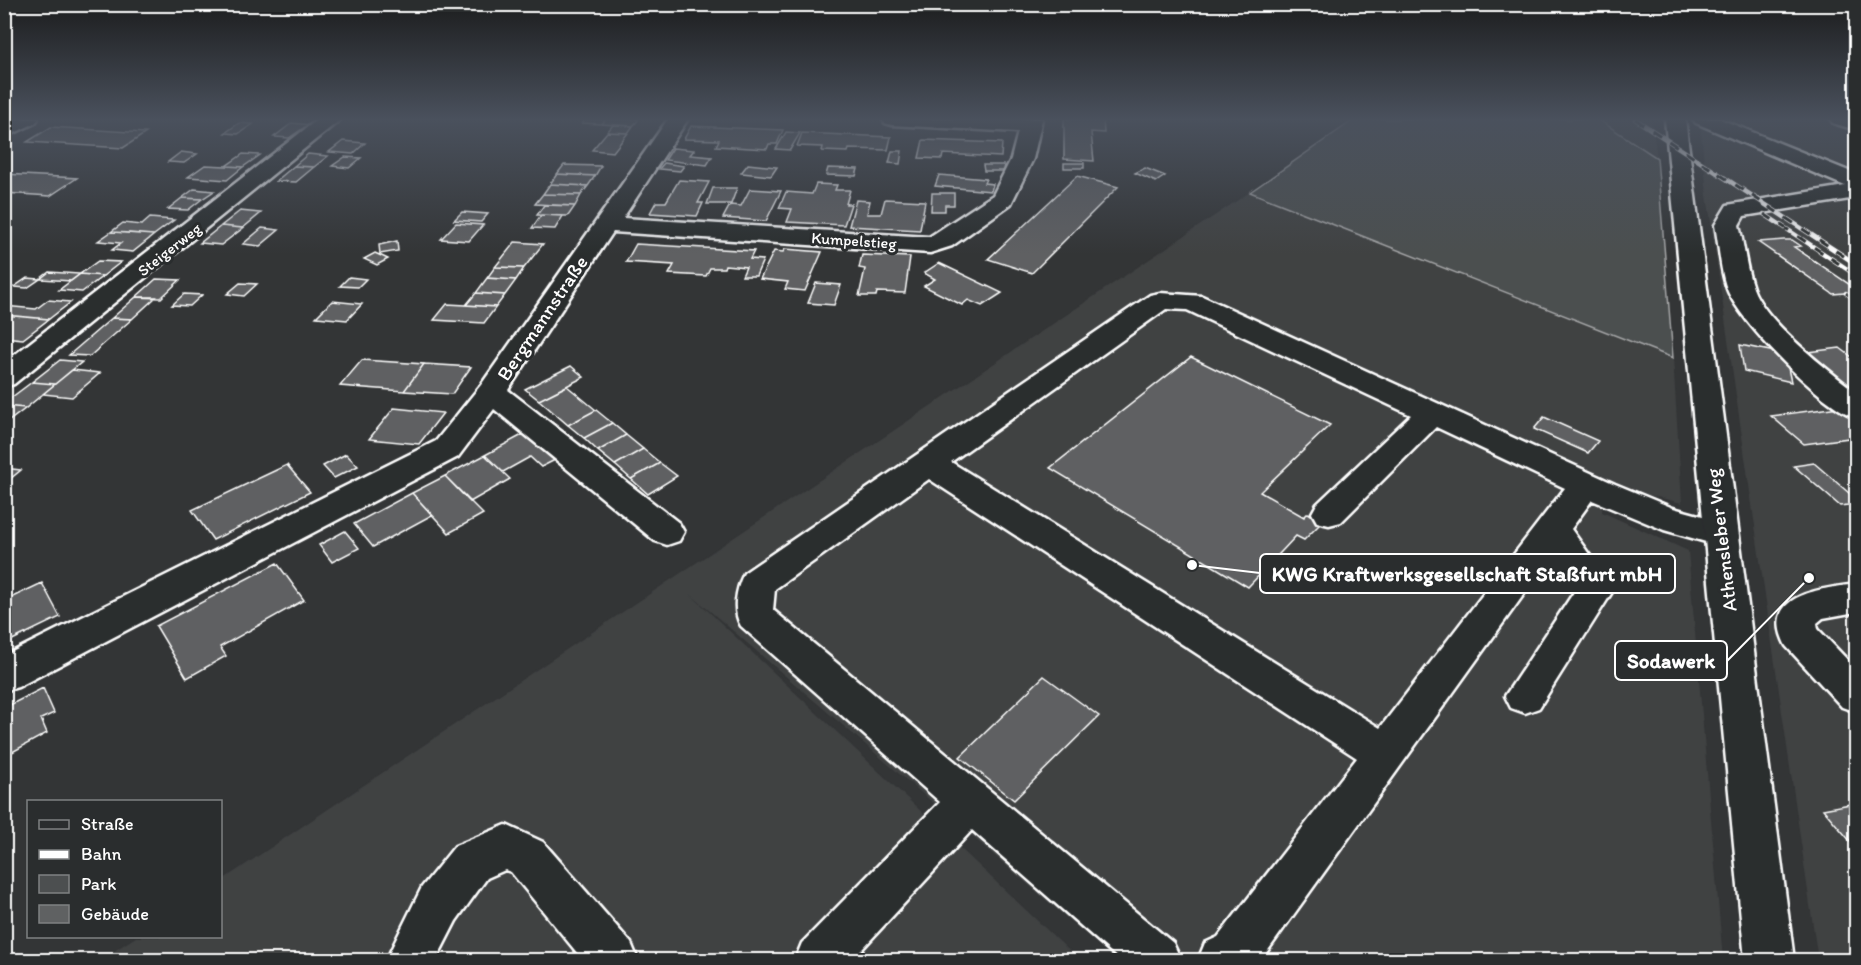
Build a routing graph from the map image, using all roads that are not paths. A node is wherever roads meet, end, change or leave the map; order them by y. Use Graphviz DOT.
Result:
graph roads {
  1 [pos="274,164"];
  2 [pos="647,164"];
  3 [pos="1020,164"];
  4 [pos="1680,164"];
  5 [pos="1813,164"];
  6 [pos="1857,182"];
  7 [pos="1857,191"];
  8 [pos="606,224"];
  9 [pos="4,378"];
  10 [pos="492,392"];
  11 [pos="1857,407"];
  12 [pos="1432,413"];
  13 [pos="928,463"];
  14 [pos="1586,484"];
  15 [pos="1329,513"];
  16 [pos="1552,529"];
  17 [pos="667,532"];
  18 [pos="1720,533"];
  19 [pos="1857,598"];
  20 [pos="4,675"];
  21 [pos="1857,695"];
  22 [pos="1525,696"];
  23 [pos="1385,753"];
  24 [pos="970,801"];
  25 [pos="410,960"];
  26 [pos="614,960"];
  27 [pos="819,960"];
  28 [pos="1156,960"];
  29 [pos="1222,960"];
  30 [pos="1770,960"];
  1 -- 9 [label="street, Steigerweg"];
  2 -- 8 [label="street, Bergmannstraße"];
  3 -- 8 [label="street, Kumpelstieg"];
  4 -- 18 [label="street, Athensleber Weg"];
  5 -- 6 [label="street"];
  7 -- 11 [label="street"];
  8 -- 10 [label="street, Bergmannstraße"];
  10 -- 17 [label="street, Bergmannstraße"];
  10 -- 20 [label="street"];
  12 -- 13 [label="street"];
  12 -- 14 [label="street"];
  12 -- 15 [label="street"];
  13 -- 23 [label="street"];
  13 -- 24 [label="street"];
  14 -- 16 [label="street"];
  14 -- 18 [label="street"];
  16 -- 22 [label="street"];
  16 -- 23 [label="street"];
  18 -- 30 [label="street, Athensleber Weg"];
  19 -- 21 [label="street"];
  23 -- 29 [label="street"];
  24 -- 27 [label="street"];
  24 -- 28 [label="street"];
  25 -- 26 [label="street"];
}
